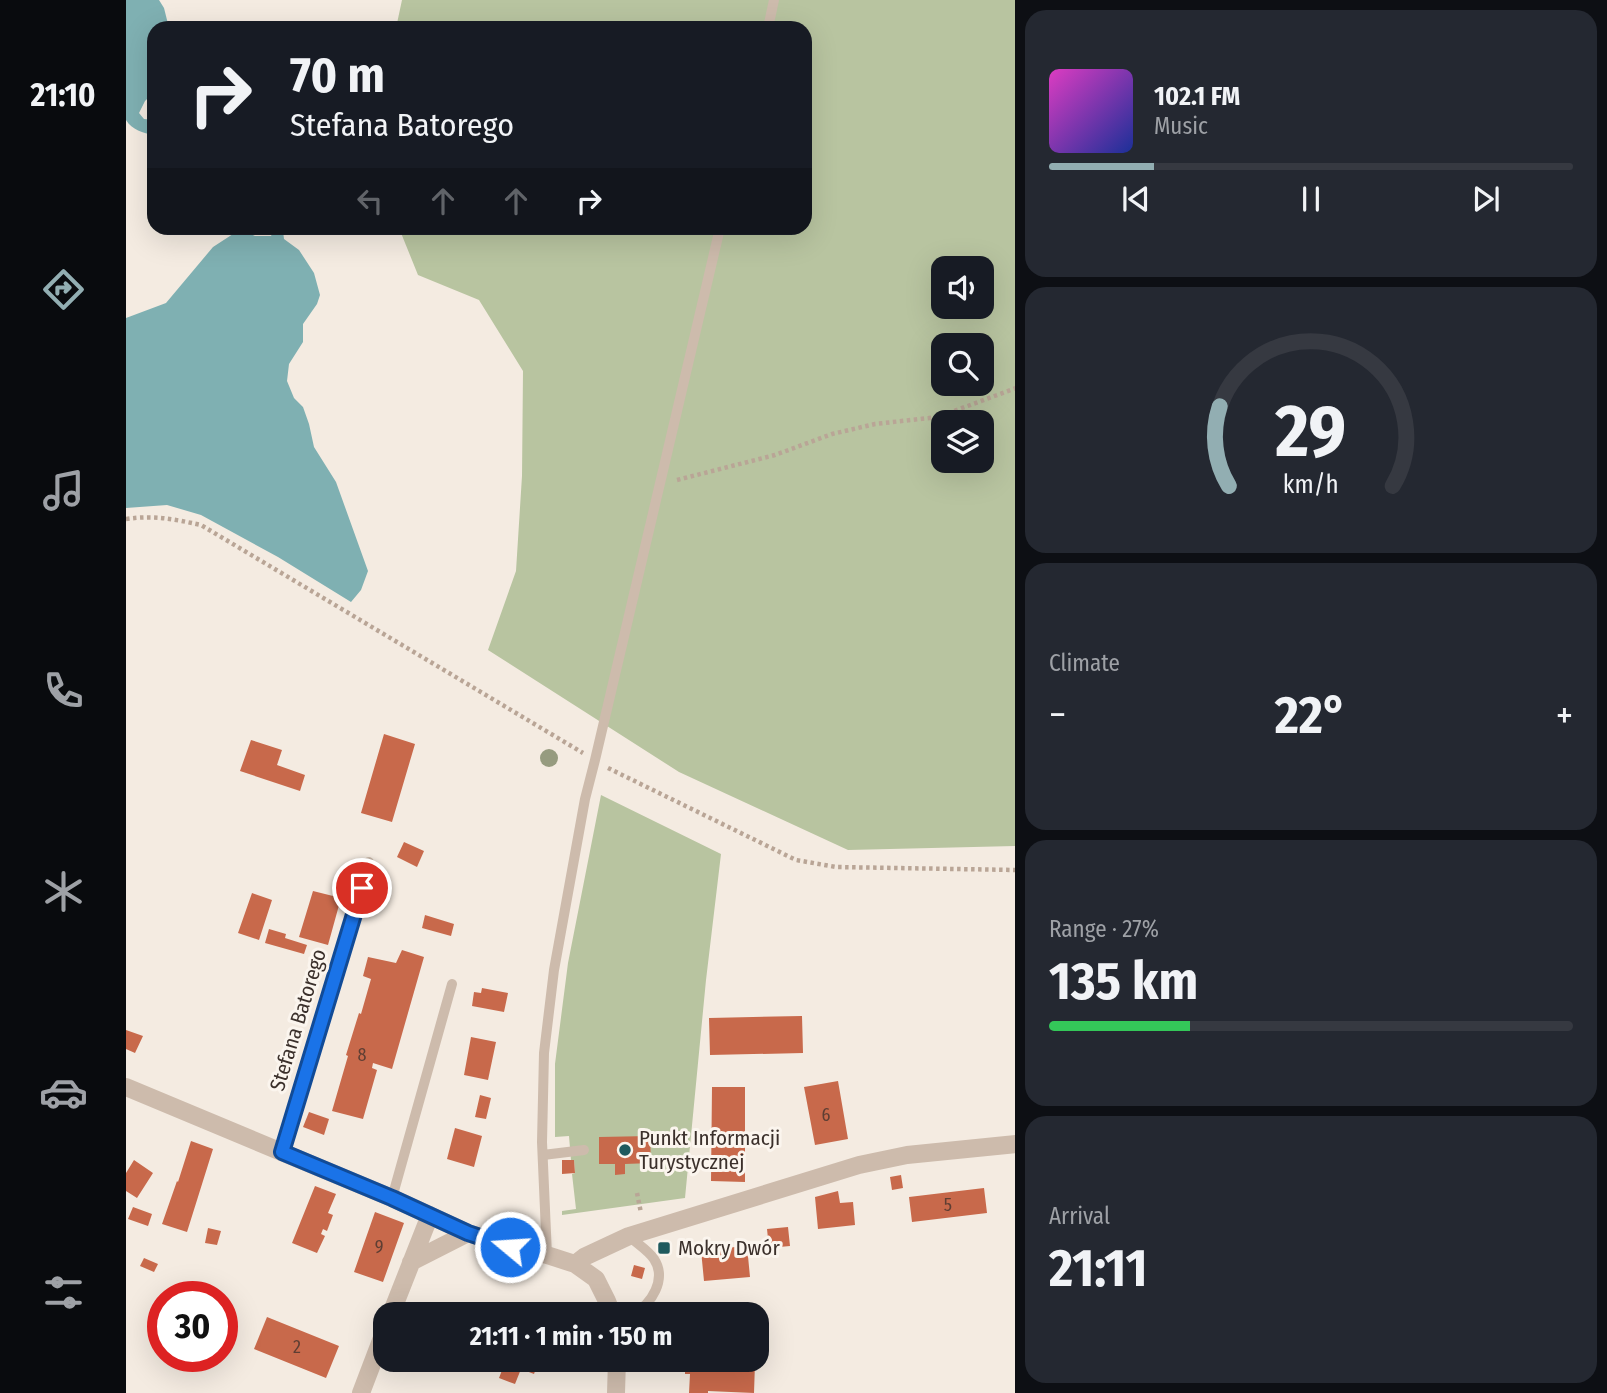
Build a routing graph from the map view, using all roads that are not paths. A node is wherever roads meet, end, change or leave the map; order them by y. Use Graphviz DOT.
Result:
graph roads {
  1 [pos="774,0"];
  2 [pos="770,21"];
  3 [pos="718,235"];
  4 [pos="369,862"];
  5 [pos="452,984"];
  6 [pos="126,1087"];
  7 [pos="1015,1144"];
  8 [pos="584,1150"];
  9 [pos="282,1152"];
  10 [pos="543,1156"];
  11 [pos="392,1198"];
  12 [pos="430,1215"];
  13 [pos="468,1233"];
  14 [pos="629,1236"];
  15 [pos="547,1255"];
  16 [pos="411,1262"];
  17 [pos="575,1264"];
  18 [pos="396,1302"];
  19 [pos="607,1302"];
  20 [pos="649,1302"];
  21 [pos="373,1362"];
  22 [pos="617,1372"];
  23 [pos="361,1393"];
  24 [pos="616,1393"];
  1 -- 2 [label="lane"];
  3 -- 10 [label="lane"];
  4 -- 9 [label="lane, Stefana Batorego"];
  5 -- 11 [label="lane"];
  6 -- 9 [label="street"];
  7 -- 14 [label="street"];
  8 -- 10 [label="lane"];
  9 -- 11 [label="street"];
  10 -- 15 [label="lane"];
  11 -- 12 [label="street"];
  12 -- 13 [label="street"];
  12 -- 16 [label="street"];
  13 -- 15 [label="street"];
  13 -- 16 [label="street"];
  14 -- 17 [label="street"];
  14 -- 20 [label="lane"];
  15 -- 17 [label="street"];
  16 -- 18 [label="street"];
  17 -- 19 [label="street"];
  21 -- 23 [label="street"];
  22 -- 24 [label="street"];
}
